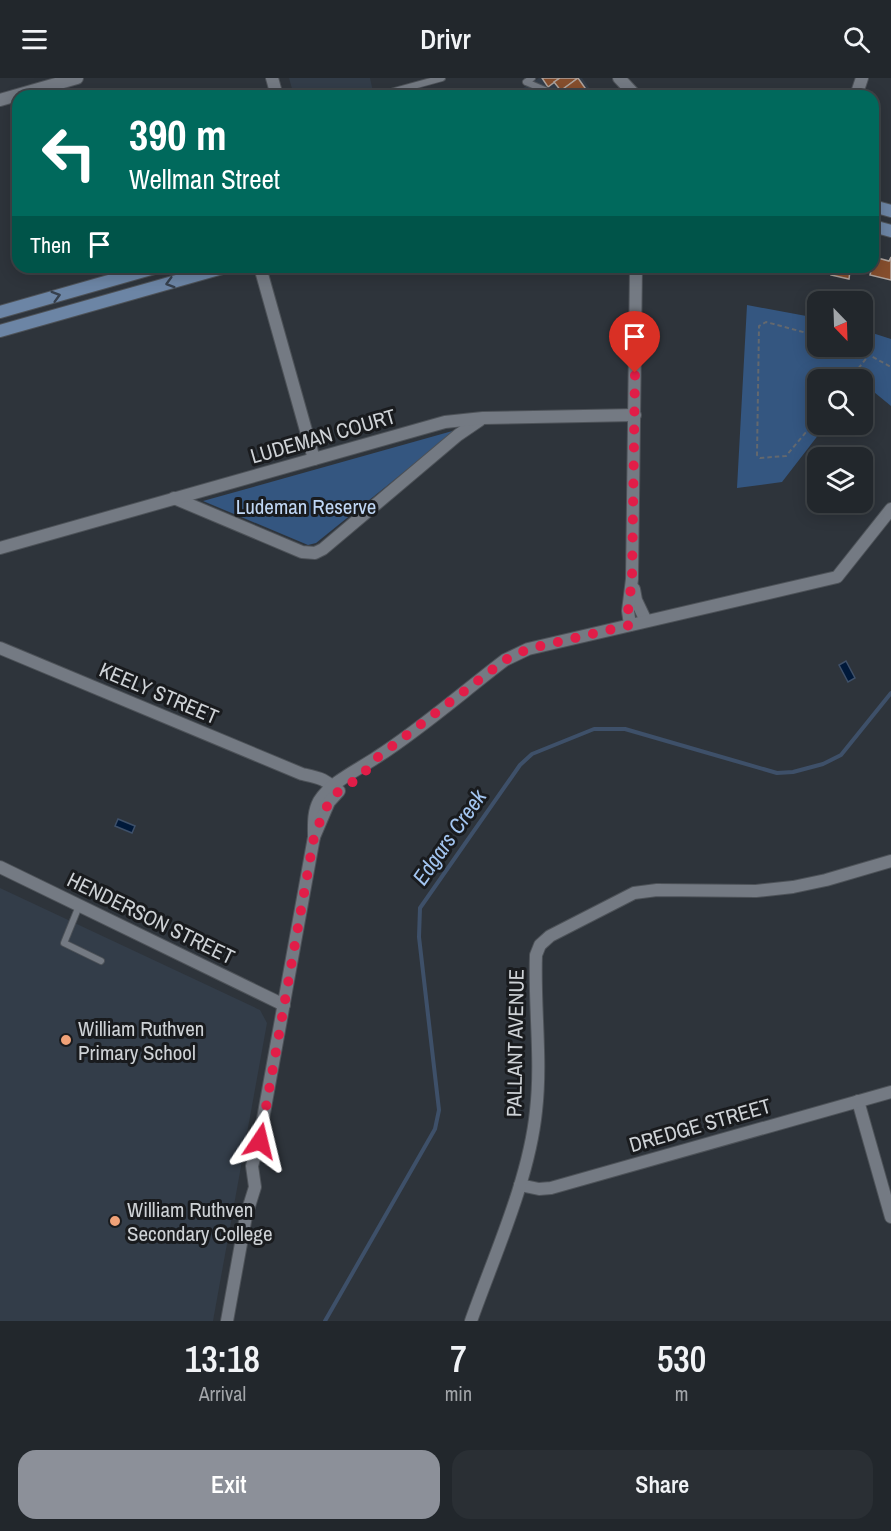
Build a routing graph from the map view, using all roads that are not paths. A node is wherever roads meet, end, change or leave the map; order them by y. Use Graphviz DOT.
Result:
graph roads {
  1 [pos="77,78"];
  2 [pos="442,78"];
  3 [pos="532,78"];
  4 [pos="619,78"];
  5 [pos="35,90"];
  6 [pos="398,90"];
  7 [pos="545,90"];
  8 [pos="630,90"];
  9 [pos="137,273"];
  10 [pos="205,273"];
  11 [pos="262,273"];
  12 [pos="636,273"];
  13 [pos="0,312"];
  14 [pos="0,332"];
  15 [pos="635,415"];
  16 [pos="483,418"];
  17 [pos="314,459"];
  18 [pos="174,498"];
  19 [pos="891,508"];
  20 [pos="0,548"];
  21 [pos="632,579"];
  22 [pos="646,621"];
  23 [pos="630,625"];
  24 [pos="0,648"];
  25 [pos="332,791"];
  26 [pos="891,861"];
  27 [pos="0,867"];
  28 [pos="80,906"];
  29 [pos="101,961"];
  30 [pos="284,1005"];
  31 [pos="891,1092"];
  32 [pos="858,1101"];
  33 [pos="520,1185"];
  34 [pos="891,1217"];
  35 [pos="227,1321"];
  36 [pos="471,1321"];
  1 -- 5 [label="street"];
  2 -- 6 [label="lane"];
  3 -- 7 [label="lane"];
  4 -- 8 [label="street"];
  13 -- 9 [label="street, one-way"];
  10 -- 14 [label="street, one-way"];
  11 -- 17 [label="street"];
  12 -- 15 [label="street"];
  15 -- 16 [label="street, LUDEMAN COURT"];
  15 -- 21 [label="street"];
  16 -- 17 [label="street, LUDEMAN COURT"];
  16 -- 18 [label="street"];
  17 -- 18 [label="street, LUDEMAN COURT"];
  18 -- 20 [label="street, LUDEMAN COURT"];
  19 -- 22 [label="street"];
  21 -- 22 [label="street"];
  21 -- 23 [label="street"];
  22 -- 23 [label="street"];
  23 -- 25 [label="street"];
  24 -- 25 [label="street, KEELY STREET"];
  25 -- 30 [label="street"];
  26 -- 33 [label="street, PALLANT AVENUE"];
  27 -- 28 [label="street, HENDERSON STREET"];
  28 -- 29 [label="lane"];
  28 -- 30 [label="street, HENDERSON STREET"];
  30 -- 35 [label="street"];
  31 -- 32 [label="street, DREDGE STREET"];
  32 -- 33 [label="street, DREDGE STREET"];
  32 -- 34 [label="street"];
  33 -- 36 [label="street, PALLANT AVENUE"];
}
